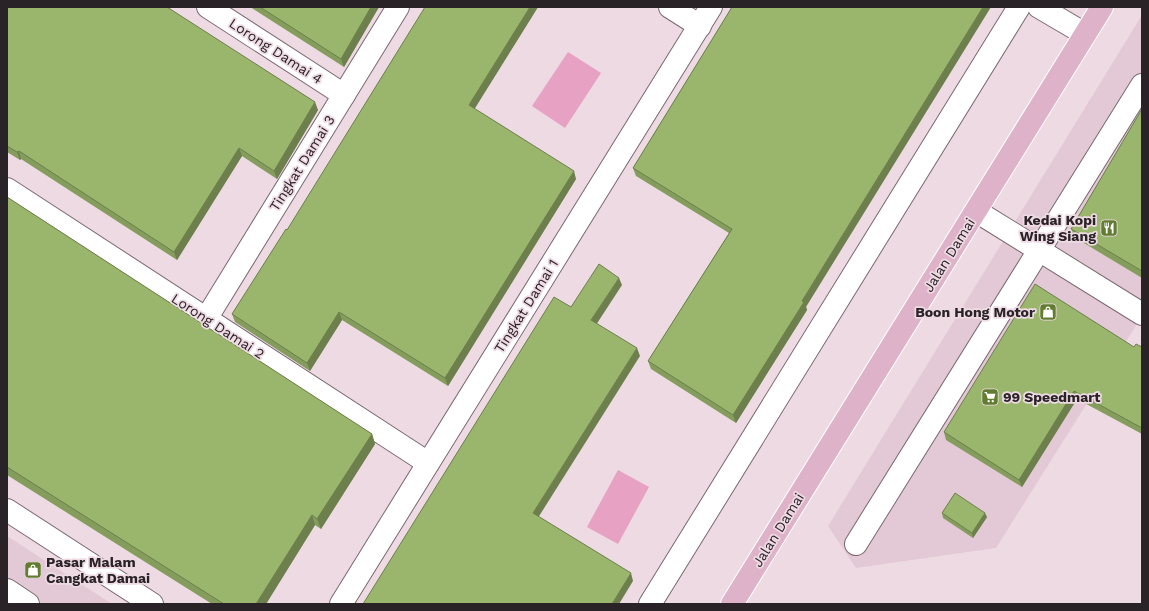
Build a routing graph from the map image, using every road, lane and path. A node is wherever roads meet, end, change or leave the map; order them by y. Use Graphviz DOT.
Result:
graph roads {
  1 [pos="208,7"];
  2 [pos="398,7"];
  3 [pos="670,7"];
  4 [pos="711,7"];
  5 [pos="1019,7"];
  6 [pos="1039,7"];
  7 [pos="1102,7"];
  8 [pos="700,26"];
  9 [pos="1085,34"];
  10 [pos="1142,85"];
  11 [pos="344,95"];
  12 [pos="7,189"];
  13 [pos="976,211"];
  14 [pos="1039,250"];
  15 [pos="1142,314"];
  16 [pos="206,319"];
  17 [pos="428,463"];
  18 [pos="7,510"];
  19 [pos="856,544"];
  20 [pos="7,590"];
  21 [pos="28,604"];
  22 [pos="152,604"];
  23 [pos="341,604"];
  24 [pos="650,604"];
  25 [pos="732,604"];
  1 -- 11 [label="street, Lorong Damai 4"];
  2 -- 11 [label="street, Tingkat Damai 3"];
  3 -- 8 [label="street"];
  4 -- 8 [label="street, Tingkat Damai 1"];
  5 -- 24 [label="street"];
  6 -- 9 [label="street"];
  7 -- 9 [label="main road, Jalan Damai"];
  8 -- 17 [label="street, Tingkat Damai 1"];
  9 -- 13 [label="main road, Jalan Damai"];
  10 -- 14 [label="street"];
  11 -- 16 [label="street, Tingkat Damai 3"];
  12 -- 16 [label="street, Lorong Damai 2"];
  13 -- 14 [label="street"];
  13 -- 25 [label="main road, Jalan Damai"];
  14 -- 15 [label="street"];
  14 -- 19 [label="street"];
  16 -- 17 [label="street, Lorong Damai 2"];
  17 -- 23 [label="street, Tingkat Damai 1"];
  18 -- 22 [label="street"];
  20 -- 21 [label="street"];
}
